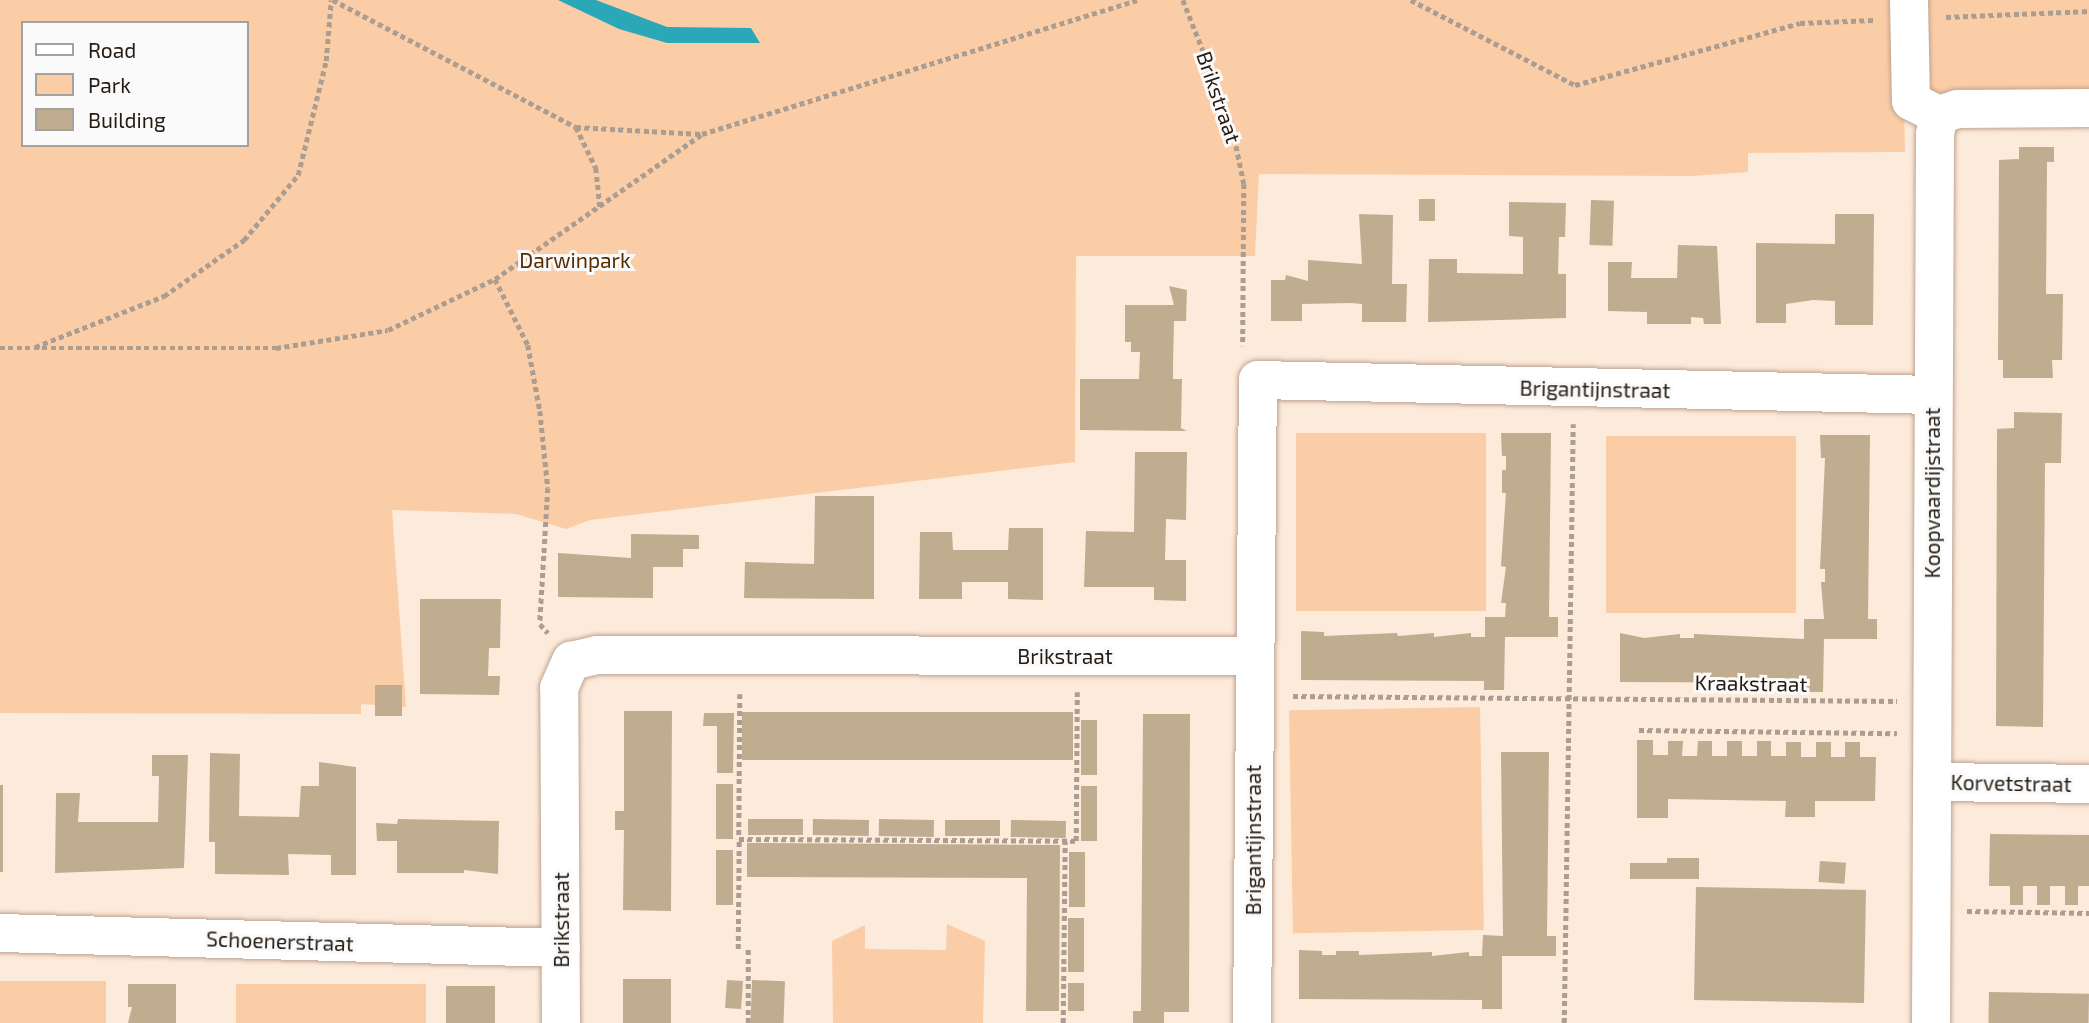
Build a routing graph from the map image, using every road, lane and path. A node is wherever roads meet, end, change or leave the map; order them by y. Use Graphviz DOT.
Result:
graph roads {
  1 [pos="332,0"];
  2 [pos="1137,0"];
  3 [pos="1183,0"];
  4 [pos="1410,0"];
  5 [pos="1909,9"];
  6 [pos="2089,11"];
  7 [pos="2089,108"];
  8 [pos="1939,115"];
  9 [pos="576,127"];
  10 [pos="702,134"];
  11 [pos="600,208"];
  12 [pos="495,279"];
  13 [pos="0,348"];
  14 [pos="31,348"];
  15 [pos="1258,380"];
  16 [pos="1573,388"];
  17 [pos="1932,395"];
  18 [pos="1077,656"];
  19 [pos="1253,656"];
  20 [pos="740,658"];
  21 [pos="571,661"];
  22 [pos="1253,696"];
  23 [pos="1568,696"];
  24 [pos="1933,717"];
  25 [pos="1639,730"];
  26 [pos="1933,782"];
  27 [pos="2089,784"];
  28 [pos="739,839"];
  29 [pos="1065,841"];
  30 [pos="1932,911"];
  31 [pos="2089,913"];
  32 [pos="0,933"];
  33 [pos="561,948"];
  34 [pos="738,949"];
  35 [pos="748,949"];
  36 [pos="561,1023"];
  37 [pos="748,1023"];
  38 [pos="1063,1023"];
  39 [pos="1252,1023"];
  40 [pos="1564,1023"];
  41 [pos="1931,1023"];
  1 -- 9 [label="path"];
  1 -- 14 [label="path"];
  2 -- 10 [label="path"];
  3 -- 15 [label="path, Brikstraat"];
  4 -- 5 [label="path"];
  5 -- 6 [label="path"];
  5 -- 8 [label="street"];
  7 -- 8 [label="street"];
  8 -- 17 [label="street, Koopvaardijstraat"];
  9 -- 10 [label="path"];
  9 -- 11 [label="path"];
  10 -- 11 [label="path"];
  11 -- 12 [label="path"];
  12 -- 14 [label="path"];
  12 -- 21 [label="path"];
  13 -- 14 [label="path"];
  15 -- 16 [label="street, Brigantijnstraat"];
  15 -- 19 [label="street"];
  16 -- 17 [label="street, Brigantijnstraat"];
  16 -- 23 [label="path"];
  17 -- 24 [label="street, Koopvaardijstraat"];
  18 -- 19 [label="street, Brikstraat"];
  18 -- 20 [label="street, Brikstraat"];
  18 -- 29 [label="path"];
  19 -- 22 [label="street, Brigantijnstraat"];
  20 -- 21 [label="street, Brikstraat"];
  20 -- 28 [label="path"];
  21 -- 33 [label="street, Brikstraat"];
  22 -- 23 [label="path, Kraakstraat"];
  22 -- 39 [label="street, Brigantijnstraat"];
  23 -- 24 [label="path, Kraakstraat"];
  23 -- 40 [label="path"];
  24 -- 25 [label="path"];
  24 -- 26 [label="street, Koopvaardijstraat"];
  26 -- 27 [label="street, Korvetstraat"];
  26 -- 30 [label="street, Koopvaardijstraat"];
  28 -- 29 [label="path"];
  28 -- 34 [label="path"];
  29 -- 38 [label="path"];
  30 -- 31 [label="path"];
  30 -- 41 [label="street, Koopvaardijstraat"];
  32 -- 33 [label="street, Schoenerstraat"];
  33 -- 36 [label="street, Brikstraat"];
  35 -- 37 [label="path"];
}
